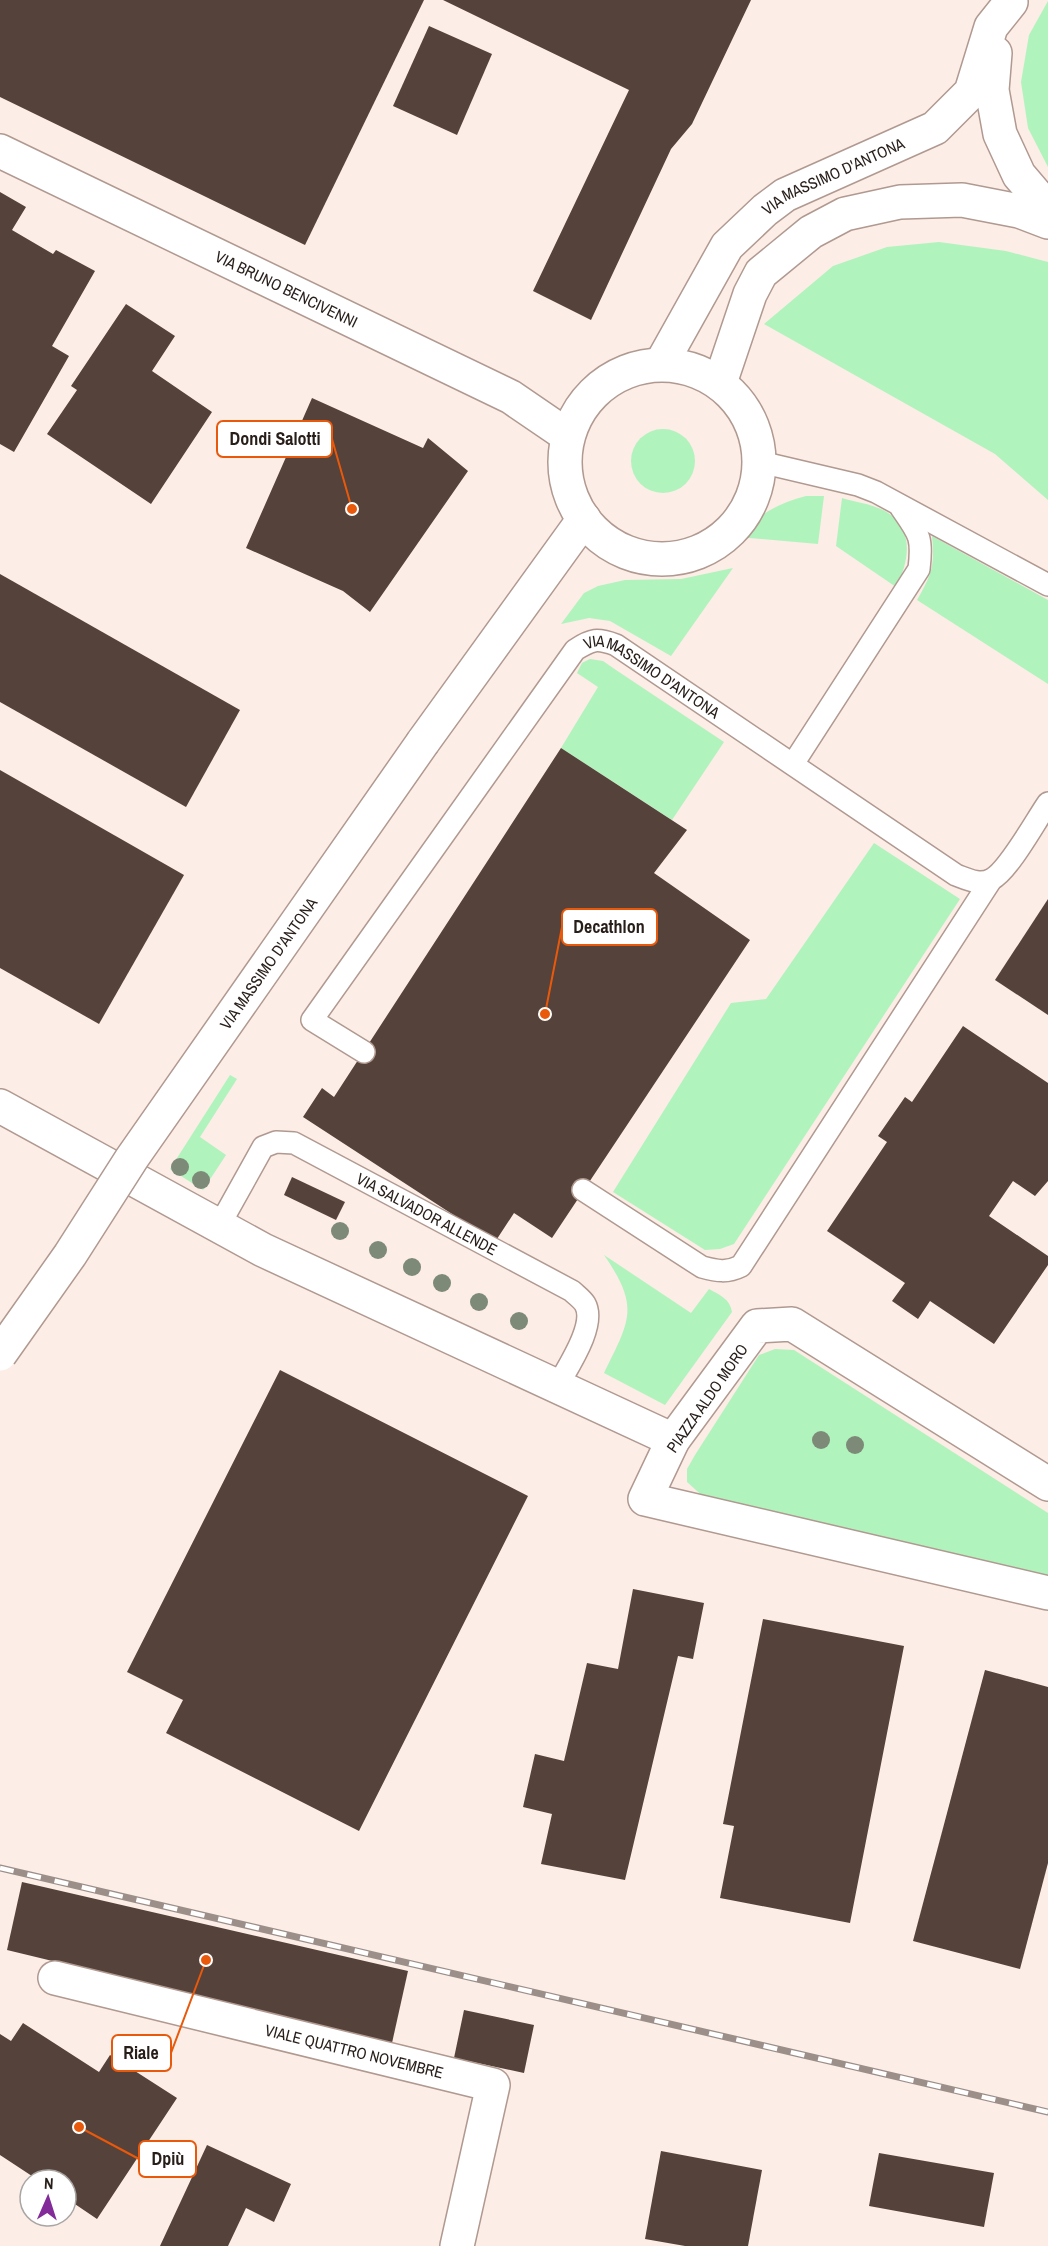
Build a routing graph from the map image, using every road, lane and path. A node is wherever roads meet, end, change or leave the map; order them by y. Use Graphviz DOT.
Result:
graph roads {
  1 [pos="1012,1"];
  2 [pos="0,151"];
  3 [pos="1048,209"];
  4 [pos="1048,222"];
  5 [pos="661,364"];
  6 [pos="720,383"];
  7 [pos="568,436"];
  8 [pos="760,462"];
  9 [pos="897,503"];
  10 [pos="584,519"];
  11 [pos="1048,585"];
  12 [pos="793,764"];
  13 [pos="1048,803"];
  14 [pos="991,880"];
  15 [pos="364,1052"];
  16 [pos="0,1106"];
  17 [pos="583,1190"];
  18 [pos="219,1226"];
  19 [pos="0,1354"];
  20 [pos="557,1387"];
  21 [pos="673,1440"];
  22 [pos="1045,1476"];
  23 [pos="1048,1593"];
  24 [pos="55,1978"];
  25 [pos="457,2246"];
  1 -- 3 [label="street"];
  1 -- 5 [label="street, VIA MASSIMO D'ANTONA"];
  2 -- 7 [label="street, VIA BRUNO BENCIVENNI"];
  4 -- 6 [label="street"];
  5 -- 6 [label="street"];
  5 -- 7 [label="street"];
  6 -- 8 [label="street"];
  7 -- 10 [label="street"];
  8 -- 9 [label="lane"];
  8 -- 10 [label="street"];
  9 -- 11 [label="lane"];
  9 -- 12 [label="lane"];
  10 -- 19 [label="street, VIA MASSIMO D'ANTONA, bridge"];
  12 -- 14 [label="lane, VIA MASSIMO D'ANTONA"];
  12 -- 15 [label="lane, VIA MASSIMO D'ANTONA"];
  13 -- 14 [label="lane"];
  14 -- 17 [label="lane"];
  16 -- 18 [label="street"];
  18 -- 20 [label="street"];
  18 -- 20 [label="lane, VIA SALVADOR ALLENDE"];
  20 -- 21 [label="street"];
  21 -- 22 [label="street, PIAZZA ALDO MORO"];
  21 -- 23 [label="street, PIAZZA ALDO MORO"];
  24 -- 25 [label="street, VIALE QUATTRO NOVEMBRE"];
}
